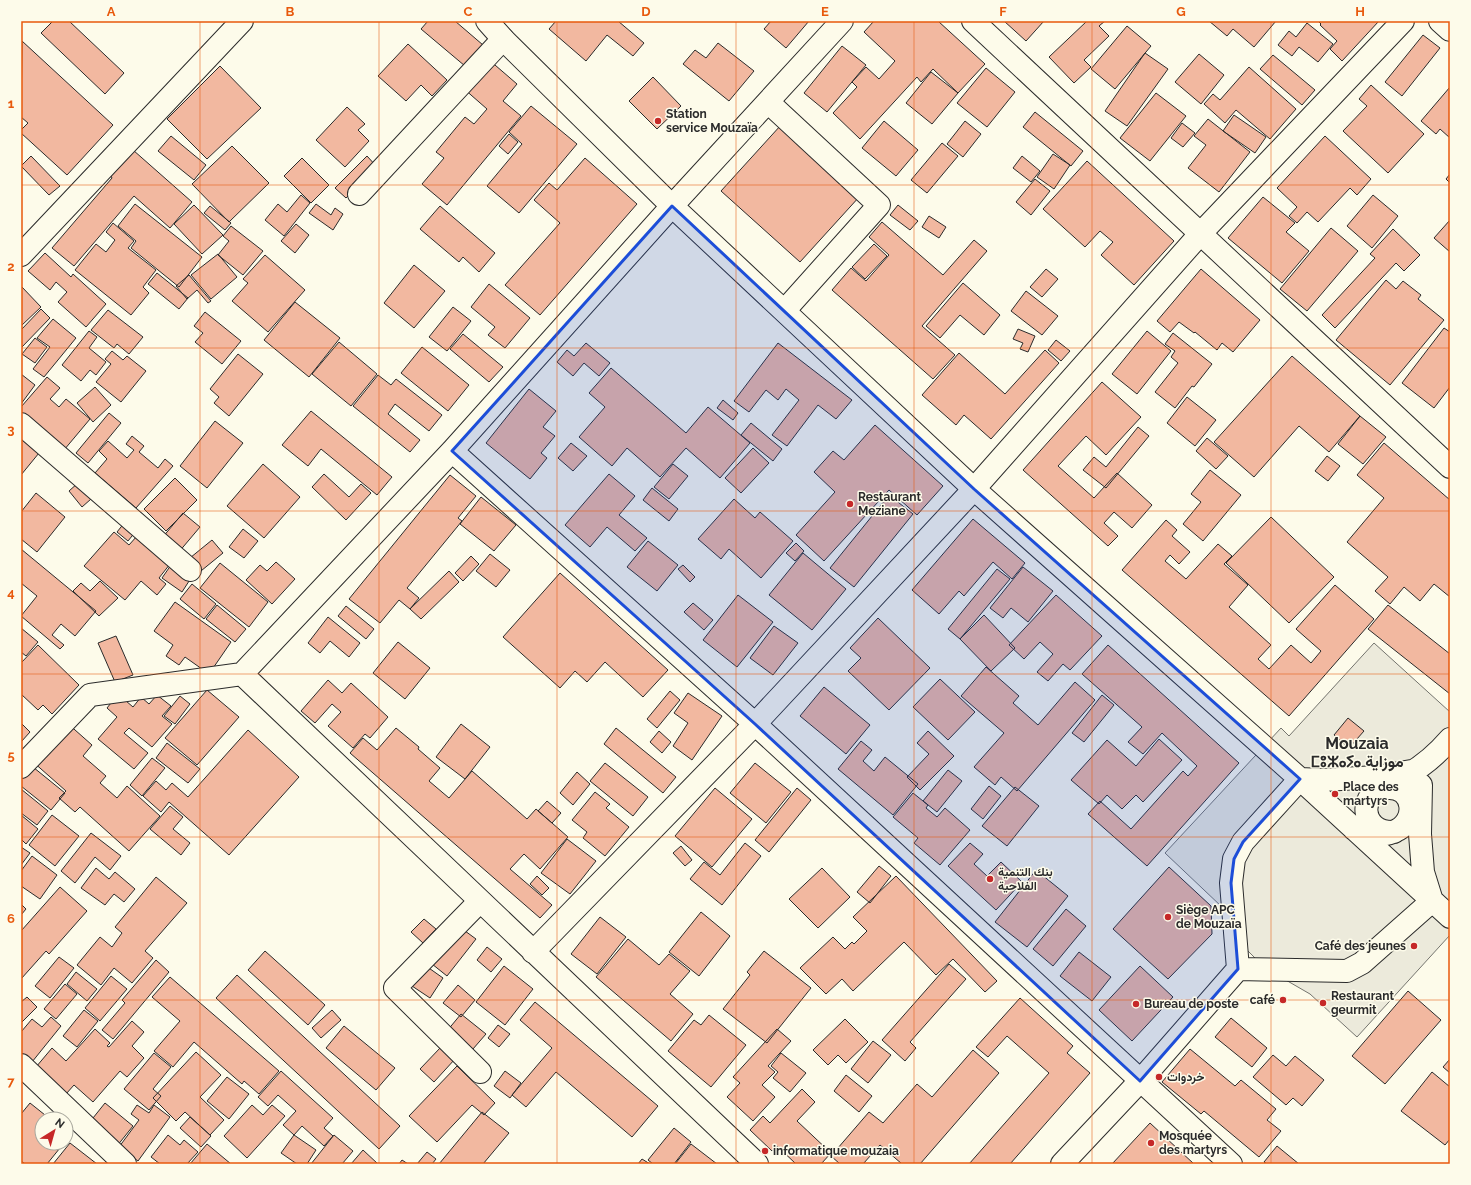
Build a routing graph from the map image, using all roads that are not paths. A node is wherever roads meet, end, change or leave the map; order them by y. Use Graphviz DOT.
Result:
graph roads {
  1 [pos="242,21"];
  2 [pos="487,21"];
  3 [pos="842,21"];
  4 [pos="973,21"];
  5 [pos="1403,21"];
  6 [pos="1440,21"];
  7 [pos="1450,30"];
  8 [pos="503,39"];
  9 [pos="768,102"];
  10 [pos="359,194"];
  11 [pos="672,206"];
  12 [pos="1201,233"];
  13 [pos="21,255"];
  14 [pos="785,310"];
  15 [pos="21,424"];
  16 [pos="452,451"];
  17 [pos="1450,467"];
  18 [pos="974,489"];
  19 [pos="190,570"];
  20 [pos="242,674"];
  21 [pos="755,724"];
  22 [pos="1445,745"];
  23 [pos="21,767"];
  24 [pos="1419,777"];
  25 [pos="1300,779"];
  26 [pos="1379,790"];
  27 [pos="1402,824"];
  28 [pos="1366,831"];
  29 [pos="480,900"];
  30 [pos="1432,901"];
  31 [pos="1450,917"];
  32 [pos="533,952"];
  33 [pos="1238,969"];
  34 [pos="21,1066"];
  35 [pos="480,1072"];
  36 [pos="1140,1081"];
  37 [pos="125,1164"];
  38 [pos="757,1164"];
  39 [pos="1062,1164"];
  40 [pos="1231,1164"];
  1 -- 13 [label="street"];
  2 -- 8 [label="street"];
  3 -- 9 [label="street"];
  4 -- 12 [label="street"];
  5 -- 12 [label="street"];
  6 -- 7 [label="street"];
  8 -- 10 [label="street"];
  8 -- 11 [label="street"];
  9 -- 11 [label="street"];
  9 -- 14 [label="street"];
  11 -- 14 [label="street"];
  11 -- 16 [label="street"];
  12 -- 17 [label="street"];
  12 -- 18 [label="street"];
  14 -- 18 [label="street"];
  15 -- 19 [label="street"];
  16 -- 20 [label="street"];
  16 -- 21 [label="street"];
  18 -- 21 [label="street"];
  18 -- 25 [label="street"];
  20 -- 23 [label="street"];
  20 -- 29 [label="street"];
  21 -- 32 [label="street"];
  21 -- 36 [label="street"];
  22 -- 24 [label="street"];
  24 -- 25 [label="street"];
  24 -- 26 [label="street"];
  24 -- 27 [label="street"];
  24 -- 30 [label="street"];
  25 -- 28 [label="street"];
  25 -- 33 [label="street"];
  26 -- 27 [label="street"];
  26 -- 28 [label="street"];
  27 -- 28 [label="street"];
  28 -- 30 [label="street"];
  29 -- 32 [label="street"];
  29 -- 35 [label="street"];
  30 -- 31 [label="street"];
  30 -- 33 [label="street"];
  32 -- 38 [label="street"];
  33 -- 36 [label="street"];
  34 -- 37 [label="street"];
  36 -- 39 [label="street"];
  36 -- 40 [label="street"];
}
